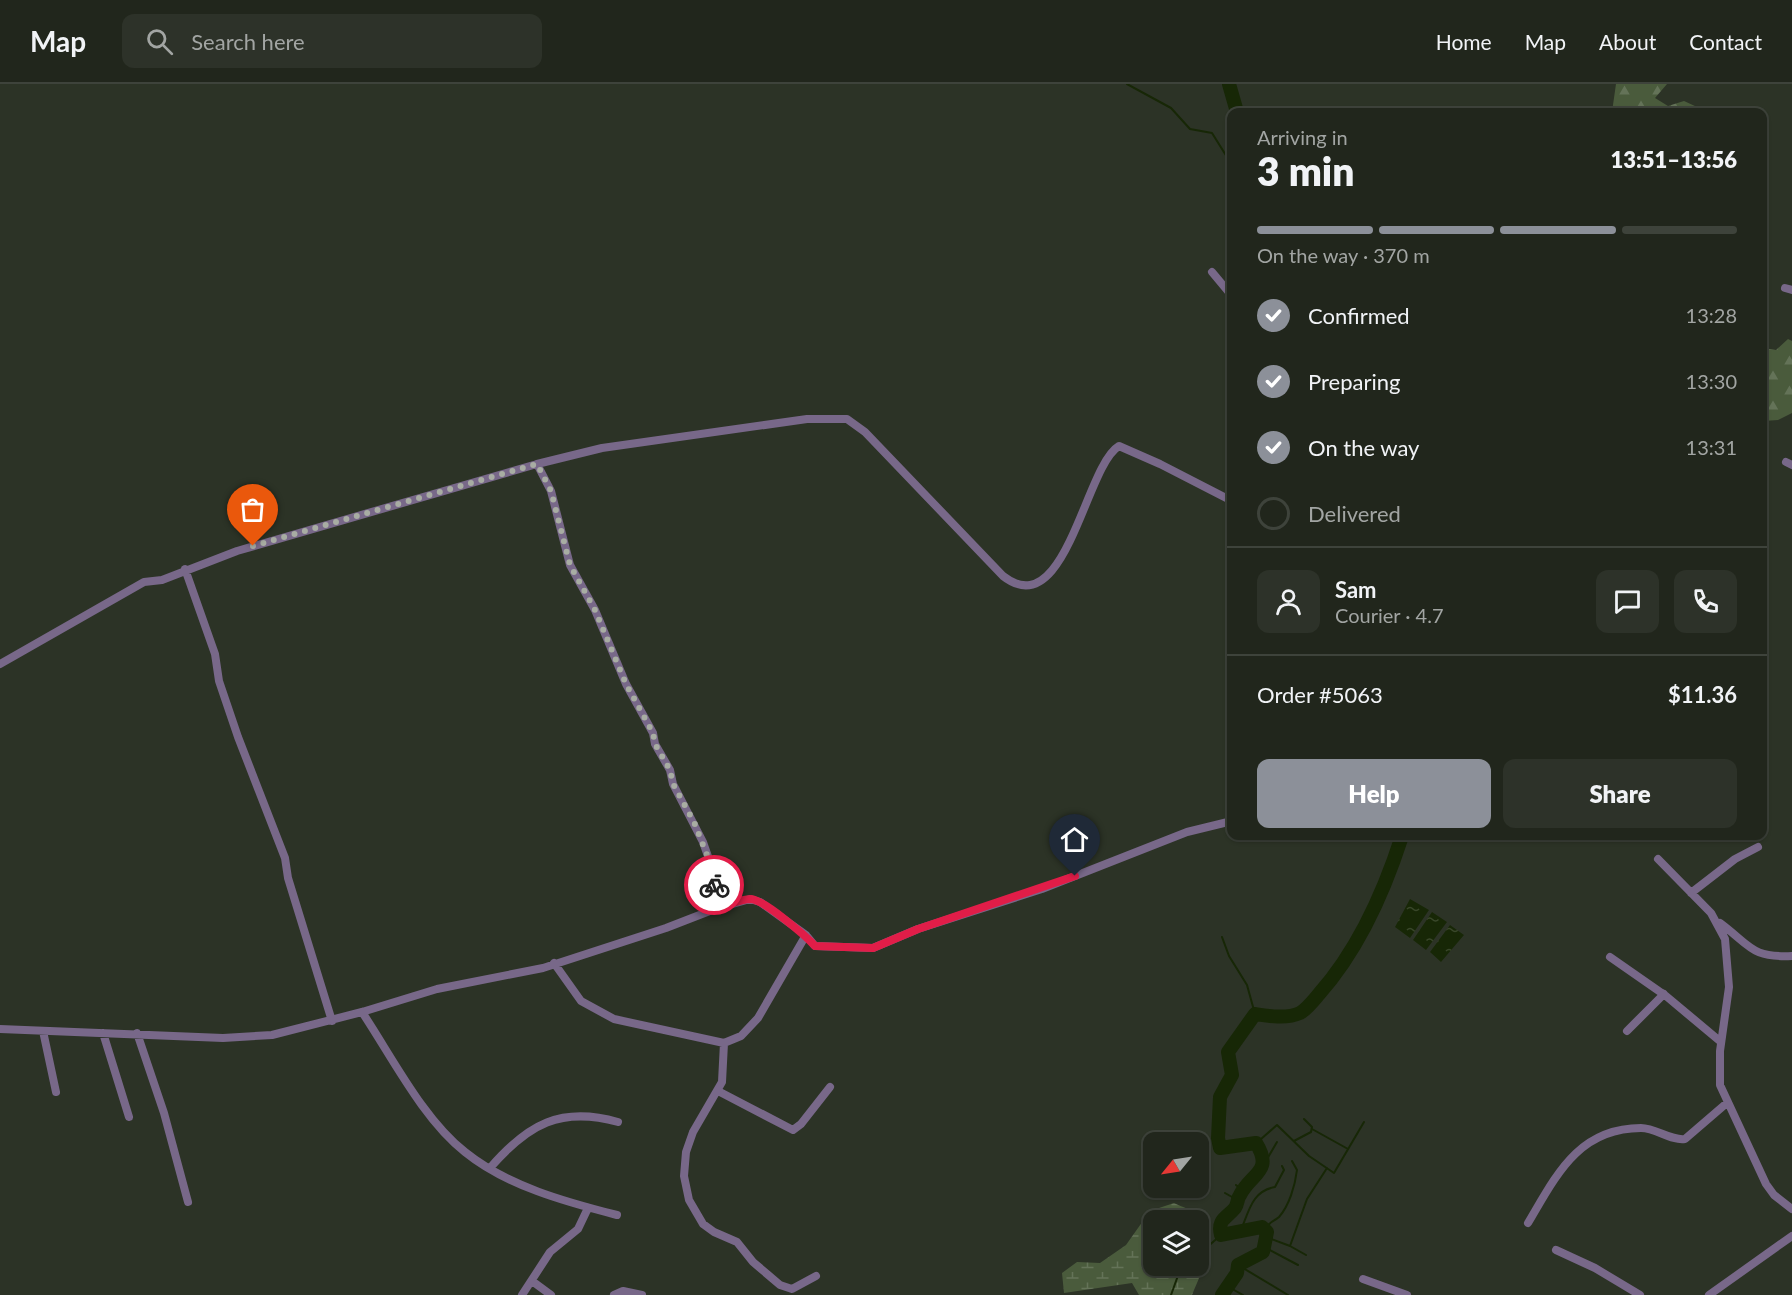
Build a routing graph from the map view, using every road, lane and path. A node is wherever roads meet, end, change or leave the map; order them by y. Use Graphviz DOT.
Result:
graph roads {
  1 [pos="1212,272"];
  2 [pos="1227,290"];
  3 [pos="537,464"];
  4 [pos="1227,498"];
  5 [pos="185,569"];
  6 [pos="0,664"];
  7 [pos="1227,822"];
  8 [pos="1758,847"];
  9 [pos="1658,860"];
  10 [pos="1691,893"];
  11 [pos="715,909"];
  12 [pos="1717,920"];
  13 [pos="806,935"];
  14 [pos="1792,956"];
  15 [pos="1610,957"];
  16 [pos="554,963"];
  17 [pos="1664,994"];
  18 [pos="363,1012"];
  19 [pos="332,1021"];
  20 [pos="0,1029"];
  21 [pos="43,1030"];
  22 [pos="1627,1031"];
  23 [pos="103,1033"];
  24 [pos="136,1033"];
  25 [pos="1721,1042"];
  26 [pos="724,1043"];
  27 [pos="830,1087"];
  28 [pos="718,1091"];
  29 [pos="56,1092"];
  30 [pos="1728,1102"];
  31 [pos="129,1118"];
  32 [pos="618,1122"];
  33 [pos="490,1168"];
  34 [pos="188,1202"];
  35 [pos="588,1208"];
  36 [pos="1792,1209"];
  37 [pos="617,1215"];
  38 [pos="1528,1223"];
  39 [pos="1792,1236"];
  40 [pos="1556,1250"];
  41 [pos="816,1276"];
  42 [pos="1363,1279"];
  43 [pos="532,1281"];
  44 [pos="522,1295"];
  45 [pos="551,1295"];
  46 [pos="614,1295"];
  47 [pos="642,1295"];
  48 [pos="1407,1295"];
  49 [pos="1640,1295"];
  50 [pos="1709,1295"];
  1 -- 2 [label="street"];
  3 -- 4 [label="street"];
  3 -- 5 [label="street"];
  3 -- 11 [label="street"];
  5 -- 6 [label="street"];
  5 -- 19 [label="street"];
  7 -- 13 [label="street"];
  8 -- 10 [label="street"];
  9 -- 10 [label="street"];
  10 -- 12 [label="street"];
  11 -- 13 [label="street"];
  11 -- 16 [label="street"];
  12 -- 14 [label="street"];
  12 -- 25 [label="street"];
  13 -- 26 [label="street"];
  15 -- 17 [label="street"];
  16 -- 18 [label="street"];
  16 -- 26 [label="street"];
  17 -- 22 [label="street"];
  17 -- 25 [label="street"];
  18 -- 19 [label="street"];
  18 -- 33 [label="street"];
  19 -- 24 [label="street"];
  20 -- 21 [label="street"];
  21 -- 23 [label="street"];
  21 -- 29 [label="street"];
  23 -- 24 [label="street"];
  23 -- 31 [label="street"];
  24 -- 34 [label="street"];
  25 -- 30 [label="street"];
  26 -- 28 [label="street"];
  27 -- 28 [label="street"];
  28 -- 41 [label="street"];
  30 -- 36 [label="street"];
  30 -- 38 [label="street"];
  32 -- 33 [label="street"];
  33 -- 35 [label="street"];
  35 -- 37 [label="street"];
  35 -- 43 [label="street"];
  39 -- 50 [label="street"];
  40 -- 49 [label="street"];
  42 -- 48 [label="street"];
  43 -- 44 [label="street"];
  43 -- 45 [label="street"];
  46 -- 47 [label="street"];
}
